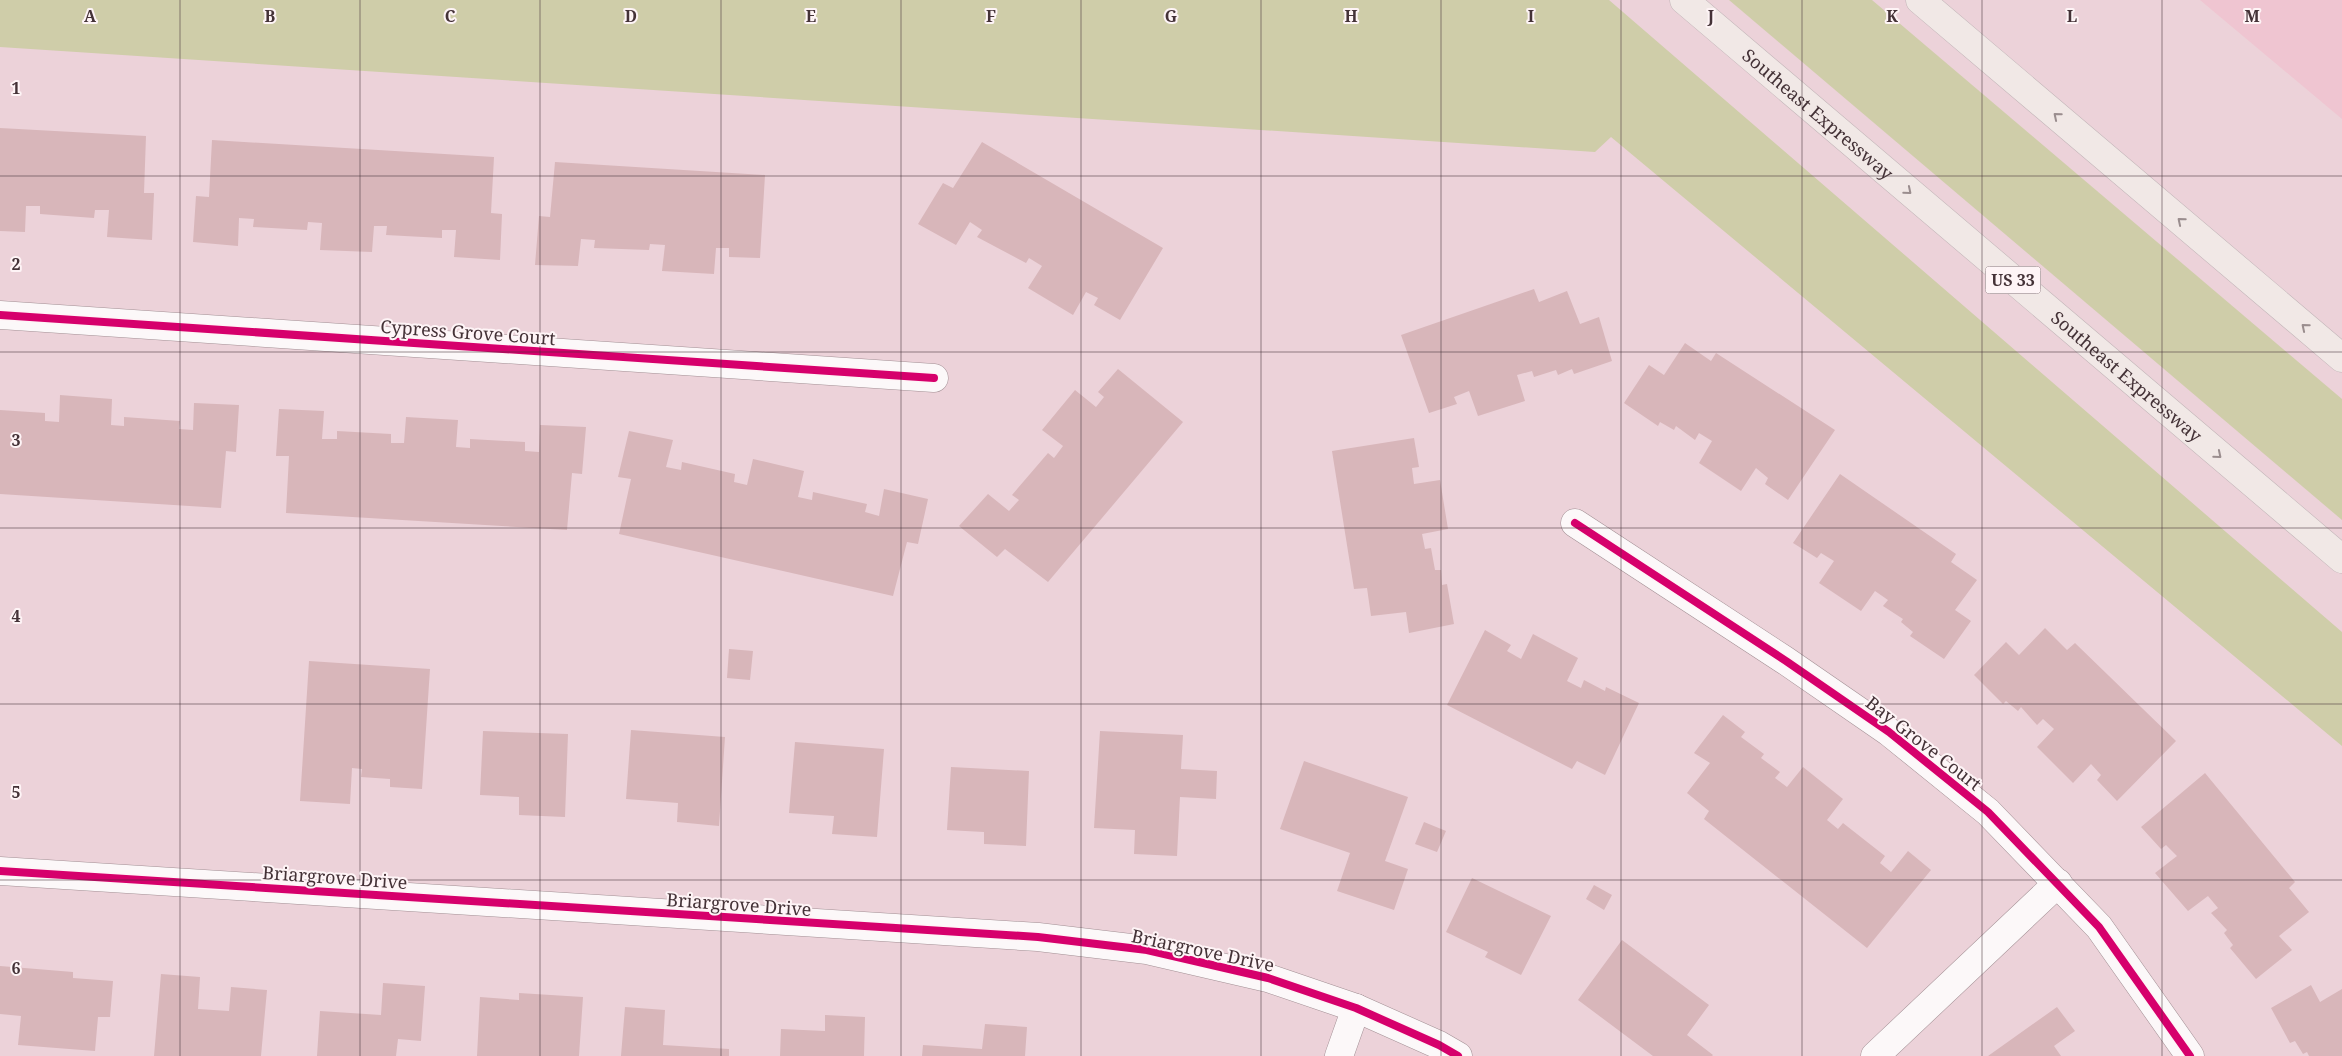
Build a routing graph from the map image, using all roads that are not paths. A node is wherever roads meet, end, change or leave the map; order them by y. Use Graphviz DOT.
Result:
graph roads {
  1 [pos="1684,0"];
  2 [pos="1920,0"];
  3 [pos="0,316"];
  4 [pos="2342,358"];
  5 [pos="934,378"];
  6 [pos="1575,523"];
  7 [pos="2342,559"];
  8 [pos="0,871"];
  9 [pos="2058,883"];
  10 [pos="1356,1008"];
  11 [pos="1339,1056"];
  12 [pos="1458,1056"];
  13 [pos="1875,1056"];
  14 [pos="2190,1056"];
  1 -- 7 [label="highway, Southeast Expressway / US 33, one-way"];
  4 -- 2 [label="highway, one-way"];
  3 -- 5 [label="street, Cypress Grove Court"];
  6 -- 9 [label="street, Bay Grove Court"];
  8 -- 10 [label="street, Briargrove Drive"];
  9 -- 13 [label="street"];
  9 -- 14 [label="street, Bay Grove Court"];
  10 -- 11 [label="street"];
  10 -- 12 [label="street, Briargrove Drive"];
}
